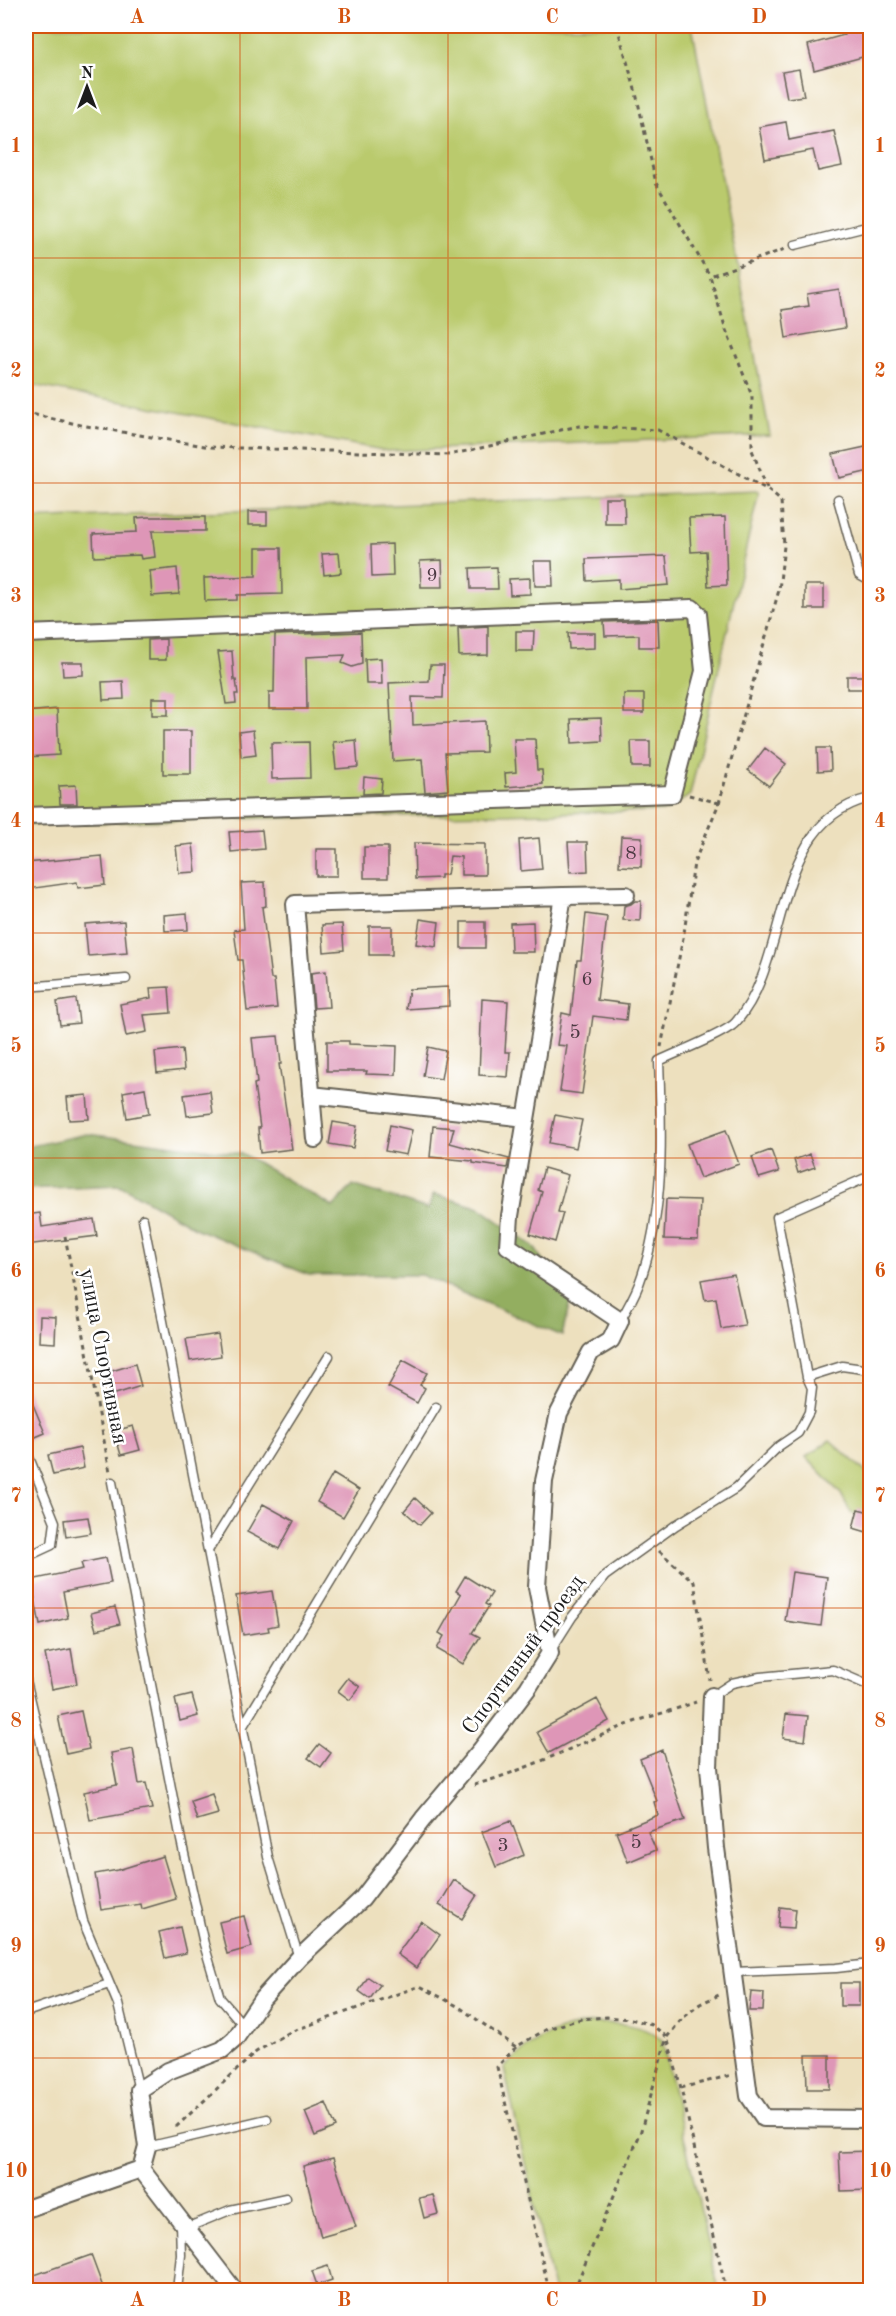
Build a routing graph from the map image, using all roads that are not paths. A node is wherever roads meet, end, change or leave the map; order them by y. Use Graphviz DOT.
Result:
graph roads {
  1 [pos="870,226"];
  2 [pos="795,245"];
  3 [pos="838,499"];
  4 [pos="870,581"];
  5 [pos="26,634"];
  6 [pos="870,798"];
  7 [pos="26,816"];
  8 [pos="626,895"];
  9 [pos="563,896"];
  10 [pos="126,980"];
  11 [pos="26,987"];
  12 [pos="311,1095"];
  13 [pos="526,1118"];
  14 [pos="315,1139"];
  15 [pos="870,1176"];
  16 [pos="142,1219"];
  17 [pos="620,1321"];
  18 [pos="329,1356"];
  19 [pos="870,1370"];
  20 [pos="807,1377"];
  21 [pos="436,1407"];
  22 [pos="26,1450"];
  23 [pos="112,1482"];
  24 [pos="209,1549"];
  25 [pos="26,1557"];
  26 [pos="550,1653"];
  27 [pos="26,1681"];
  28 [pos="870,1686"];
  29 [pos="712,1696"];
  30 [pos="243,1726"];
  31 [pos="299,1958"];
  32 [pos="870,1964"];
  33 [pos="733,1972"];
  34 [pos="109,1984"];
  35 [pos="26,2012"];
  36 [pos="244,2026"];
  37 [pos="139,2090"];
  38 [pos="267,2119"];
  39 [pos="870,2119"];
  40 [pos="153,2145"];
  41 [pos="141,2169"];
  42 [pos="286,2198"];
  43 [pos="26,2209"];
  44 [pos="183,2224"];
  45 [pos="177,2290"];
  46 [pos="234,2290"];
  1 -- 2 [label="lane"];
  3 -- 4 [label="lane"];
  5 -- 7 [label="street"];
  6 -- 17 [label="lane"];
  8 -- 9 [label="street"];
  9 -- 12 [label="street"];
  9 -- 13 [label="street"];
  10 -- 11 [label="lane"];
  12 -- 13 [label="street"];
  12 -- 14 [label="street"];
  13 -- 17 [label="street"];
  15 -- 20 [label="lane, Спортивный проезд"];
  16 -- 24 [label="lane"];
  17 -- 26 [label="street"];
  18 -- 24 [label="lane"];
  19 -- 20 [label="lane"];
  20 -- 26 [label="lane, Спортивный проезд"];
  21 -- 30 [label="lane"];
  22 -- 25 [label="lane"];
  23 -- 36 [label="lane"];
  24 -- 30 [label="lane"];
  26 -- 31 [label="street, Спортивный проезд"];
  27 -- 34 [label="lane"];
  28 -- 29 [label="lane"];
  29 -- 33 [label="street"];
  30 -- 31 [label="lane"];
  31 -- 36 [label="street, Спортивный проезд"];
  32 -- 33 [label="lane"];
  33 -- 39 [label="street"];
  34 -- 35 [label="lane"];
  34 -- 37 [label="lane"];
  36 -- 37 [label="street, Спортивный проезд"];
  37 -- 40 [label="street"];
  38 -- 40 [label="lane"];
  40 -- 41 [label="street"];
  41 -- 43 [label="street"];
  41 -- 44 [label="street"];
  42 -- 44 [label="lane"];
  44 -- 45 [label="lane"];
  44 -- 46 [label="street"];
}
